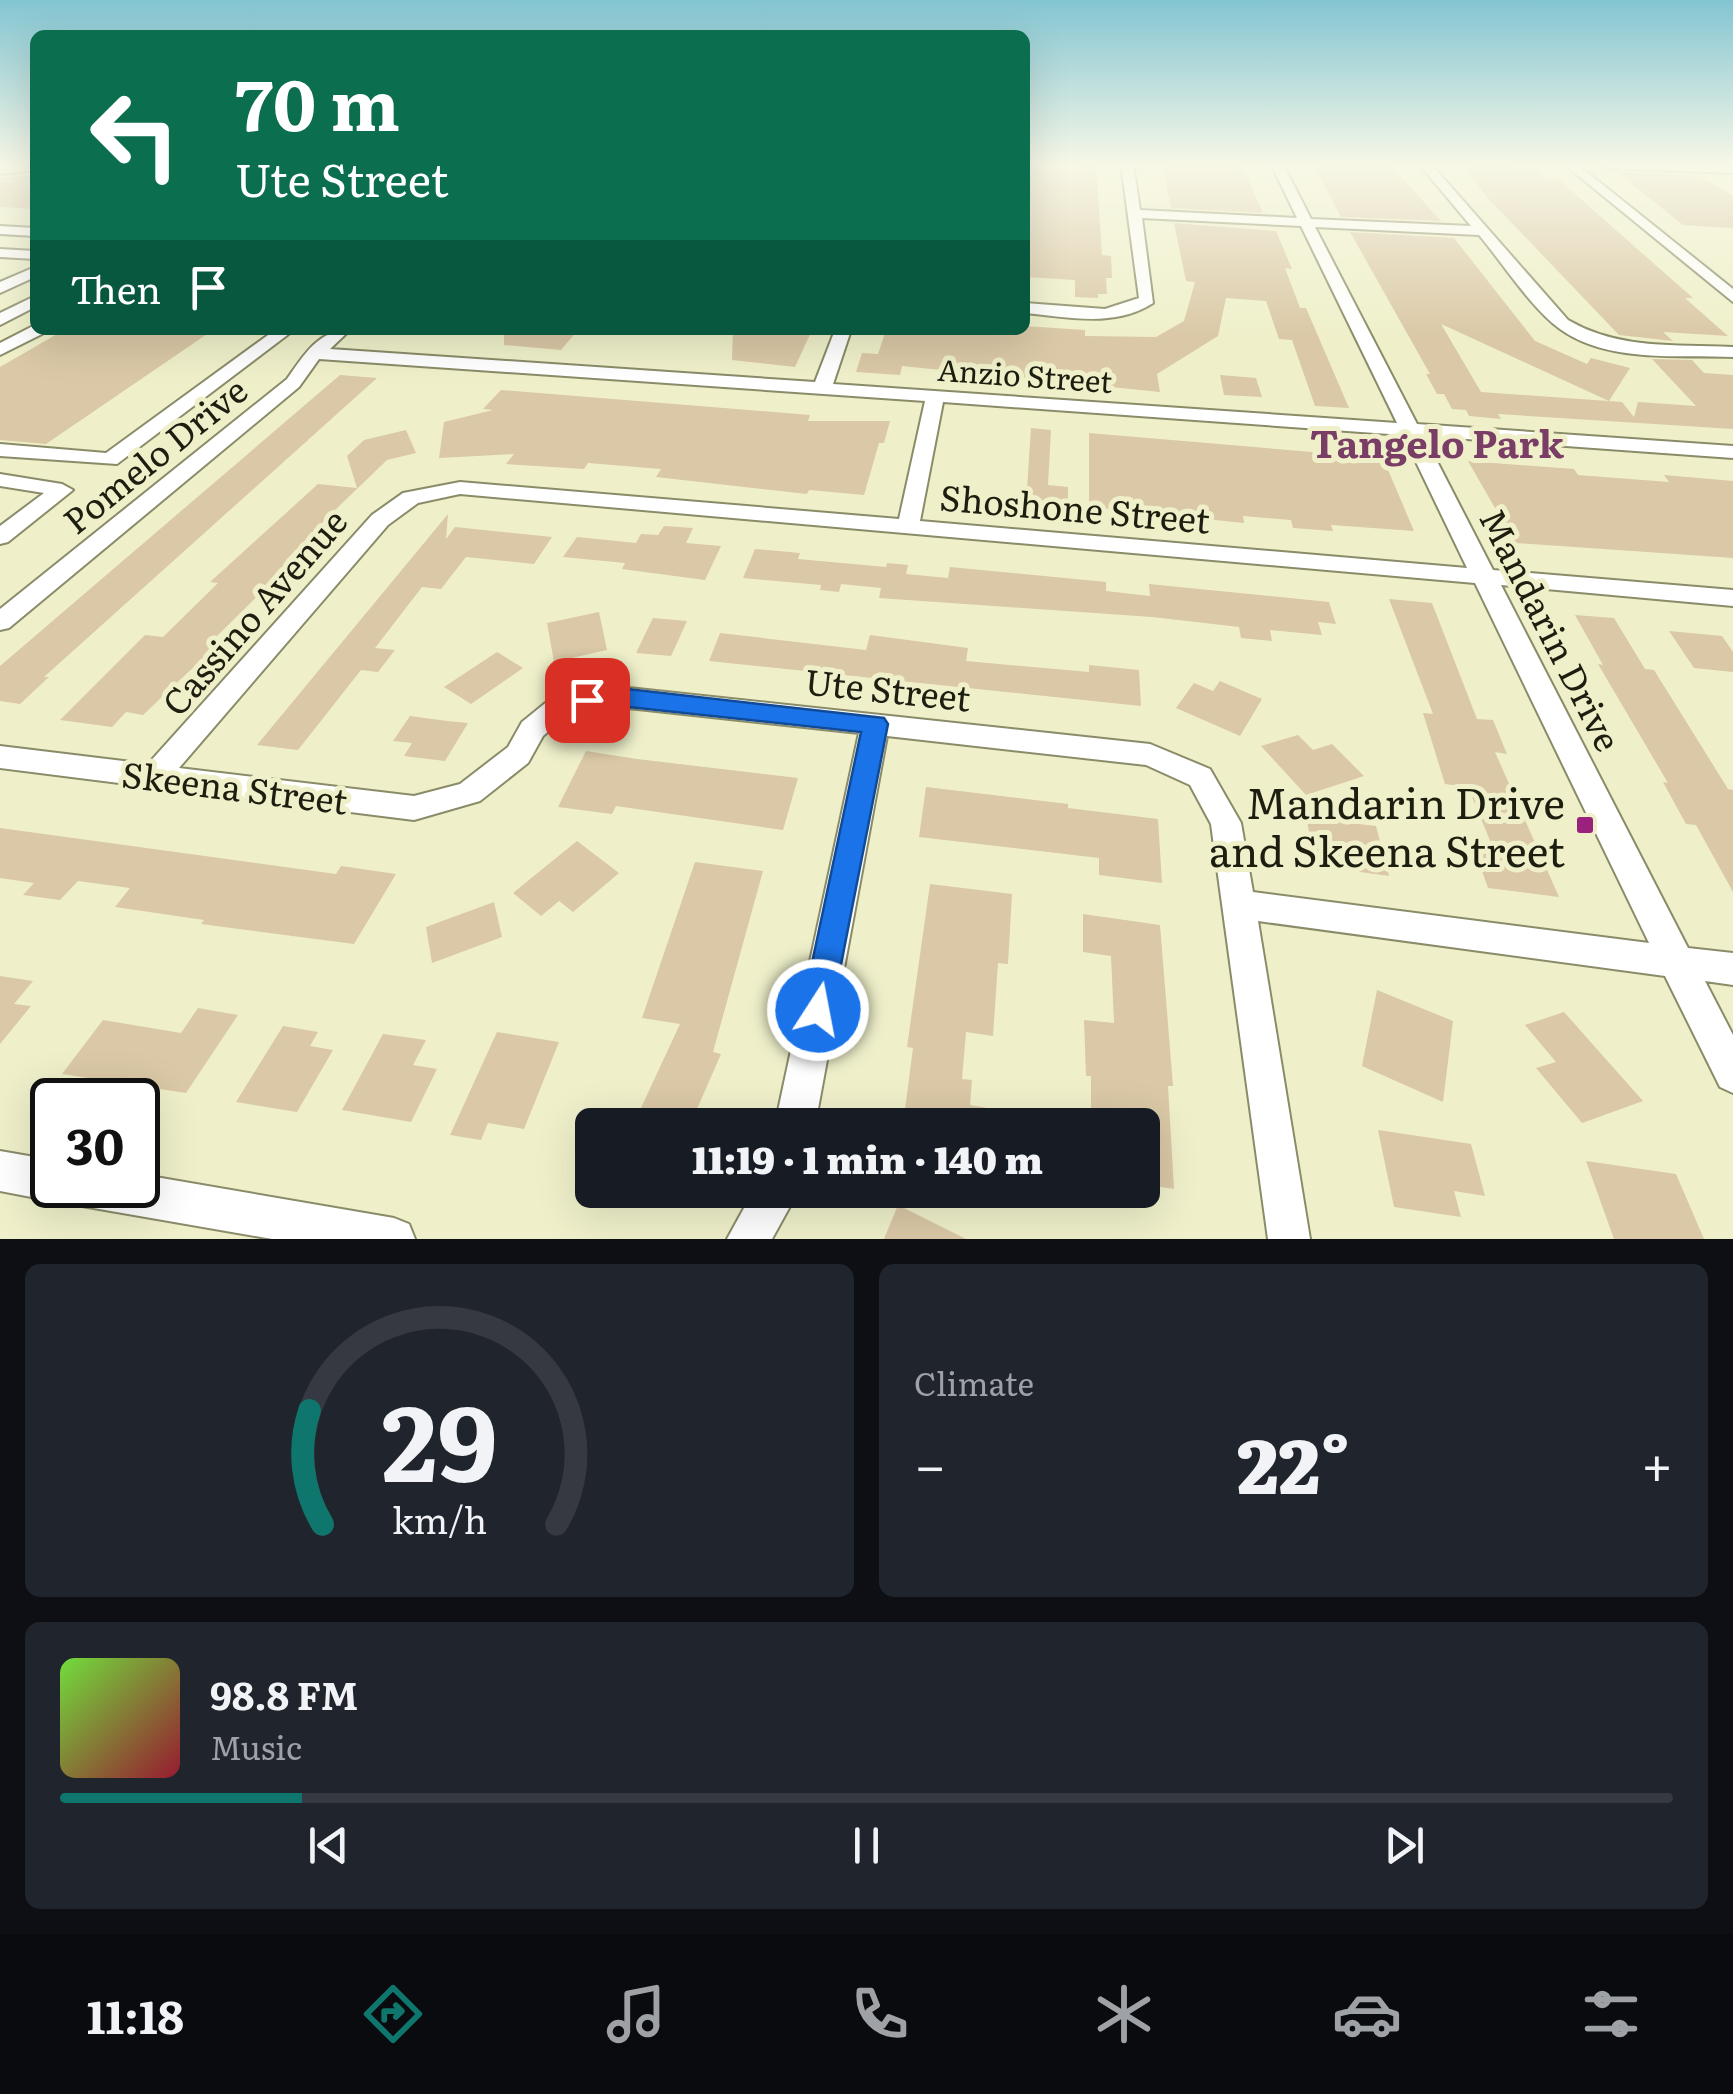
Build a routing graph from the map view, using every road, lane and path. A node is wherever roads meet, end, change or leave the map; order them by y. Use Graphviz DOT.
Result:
graph roads {
  1 [pos="1135,222"];
  2 [pos="1302,222"];
  3 [pos="1306,222"];
  4 [pos="1475,222"];
  5 [pos="1641,222"];
  6 [pos="0,230"];
  7 [pos="1483,231"];
  8 [pos="30,232"];
  9 [pos="0,253"];
  10 [pos="30,255"];
  11 [pos="30,273"];
  12 [pos="0,288"];
  13 [pos="1733,297"];
  14 [pos="30,304"];
  15 [pos="1030,308"];
  16 [pos="0,309"];
  17 [pos="18,310"];
  18 [pos="0,320"];
  19 [pos="30,333"];
  20 [pos="279,335"];
  21 [pos="336,335"];
  22 [pos="841,335"];
  23 [pos="0,350"];
  24 [pos="1733,352"];
  25 [pos="314,353"];
  26 [pos="822,388"];
  27 [pos="934,398"];
  28 [pos="1410,430"];
  29 [pos="0,450"];
  30 [pos="1733,452"];
  31 [pos="0,480"];
  32 [pos="411,498"];
  33 [pos="908,527"];
  34 [pos="0,538"];
  35 [pos="1485,578"];
  36 [pos="1733,598"];
  37 [pos="0,622"];
  38 [pos="875,724"];
  39 [pos="0,757"];
  40 [pos="154,777"];
  41 [pos="469,793"];
  42 [pos="1241,906"];
  43 [pos="1677,962"];
  44 [pos="1733,969"];
  45 [pos="1733,1074"];
  46 [pos="799,1108"];
  47 [pos="0,1171"];
  48 [pos="30,1176"];
  49 [pos="160,1198"];
  50 [pos="767,1208"];
  51 [pos="394,1239"];
  52 [pos="748,1239"];
  53 [pos="1289,1239"];
  1 -- 15 [label="street"];
  2 -- 3 [label="street"];
  3 -- 7 [label="street"];
  3 -- 28 [label="street, Mandarin Drive"];
  4 -- 7 [label="street"];
  5 -- 13 [label="street"];
  6 -- 8 [label="street"];
  7 -- 24 [label="street"];
  9 -- 10 [label="street"];
  11 -- 12 [label="street"];
  14 -- 17 [label="street"];
  16 -- 17 [label="street"];
  17 -- 18 [label="street"];
  19 -- 23 [label="street"];
  20 -- 29 [label="street"];
  21 -- 25 [label="street, Pomelo Drive"];
  22 -- 26 [label="street"];
  25 -- 26 [label="street, Anzio Street"];
  25 -- 37 [label="street, Pomelo Drive"];
  26 -- 27 [label="street, Anzio Street"];
  27 -- 28 [label="street, Anzio Street"];
  27 -- 33 [label="street"];
  28 -- 30 [label="street, Anzio Street"];
  28 -- 35 [label="street, Mandarin Drive"];
  31 -- 34 [label="street"];
  32 -- 33 [label="street, Shoshone Street"];
  32 -- 40 [label="street, Cassino Avenue"];
  33 -- 35 [label="street, Shoshone Street"];
  35 -- 36 [label="street, Shoshone Street"];
  35 -- 43 [label="street, Mandarin Drive"];
  38 -- 41 [label="street, Ute Street"];
  38 -- 42 [label="street, Ute Street"];
  38 -- 46 [label="street"];
  39 -- 40 [label="street, Skeena Street"];
  40 -- 41 [label="street, Skeena Street"];
  42 -- 43 [label="street"];
  42 -- 53 [label="street"];
  43 -- 44 [label="street"];
  43 -- 45 [label="street, Mandarin Drive"];
  47 -- 48 [label="street"];
  49 -- 51 [label="street"];
  50 -- 52 [label="street"];
}
